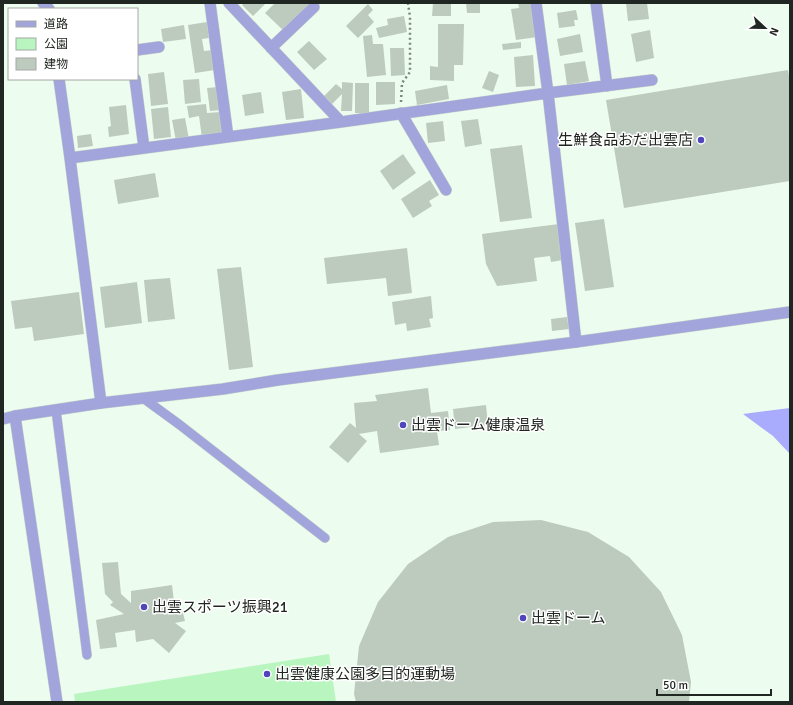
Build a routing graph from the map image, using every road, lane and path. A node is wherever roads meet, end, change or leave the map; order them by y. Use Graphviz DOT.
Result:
graph roads {
  1 [pos="210,3"];
  2 [pos="229,3"];
  3 [pos="408,3"];
  4 [pos="536,3"];
  5 [pos="596,3"];
  6 [pos="314,7"];
  7 [pos="159,47"];
  8 [pos="271,48"];
  9 [pos="138,50"];
  10 [pos="58,80"];
  11 [pos="135,80"];
  12 [pos="652,80"];
  13 [pos="607,86"];
  14 [pos="548,93"];
  15 [pos="401,114"];
  16 [pos="341,122"];
  17 [pos="228,137"];
  18 [pos="144,148"];
  19 [pos="70,158"];
  20 [pos="446,190"];
  21 [pos="790,312"];
  22 [pos="576,342"];
  23 [pos="142,398"];
  24 [pos="101,403"];
  25 [pos="56,410"];
  26 [pos="15,416"];
  27 [pos="3,419"];
  28 [pos="325,538"];
  29 [pos="87,655"];
  30 [pos="57,702"];
  1 -- 17 [label="street"];
  2 -- 8 [label="street"];
  3 -- 15 [label="path"];
  4 -- 14 [label="street"];
  5 -- 13 [label="street"];
  6 -- 8 [label="street"];
  7 -- 9 [label="street"];
  8 -- 16 [label="street"];
  10 -- 19 [label="street"];
  11 -- 18 [label="street"];
  12 -- 13 [label="street"];
  13 -- 14 [label="street"];
  14 -- 15 [label="street"];
  14 -- 22 [label="street"];
  15 -- 16 [label="street"];
  15 -- 20 [label="street"];
  16 -- 17 [label="street"];
  17 -- 18 [label="street"];
  18 -- 19 [label="street"];
  19 -- 24 [label="street"];
  21 -- 22 [label="street"];
  22 -- 23 [label="street"];
  23 -- 24 [label="street"];
  23 -- 28 [label="lane"];
  24 -- 25 [label="street"];
  25 -- 26 [label="street"];
  25 -- 29 [label="lane"];
  26 -- 27 [label="street"];
  26 -- 30 [label="street"];
}
